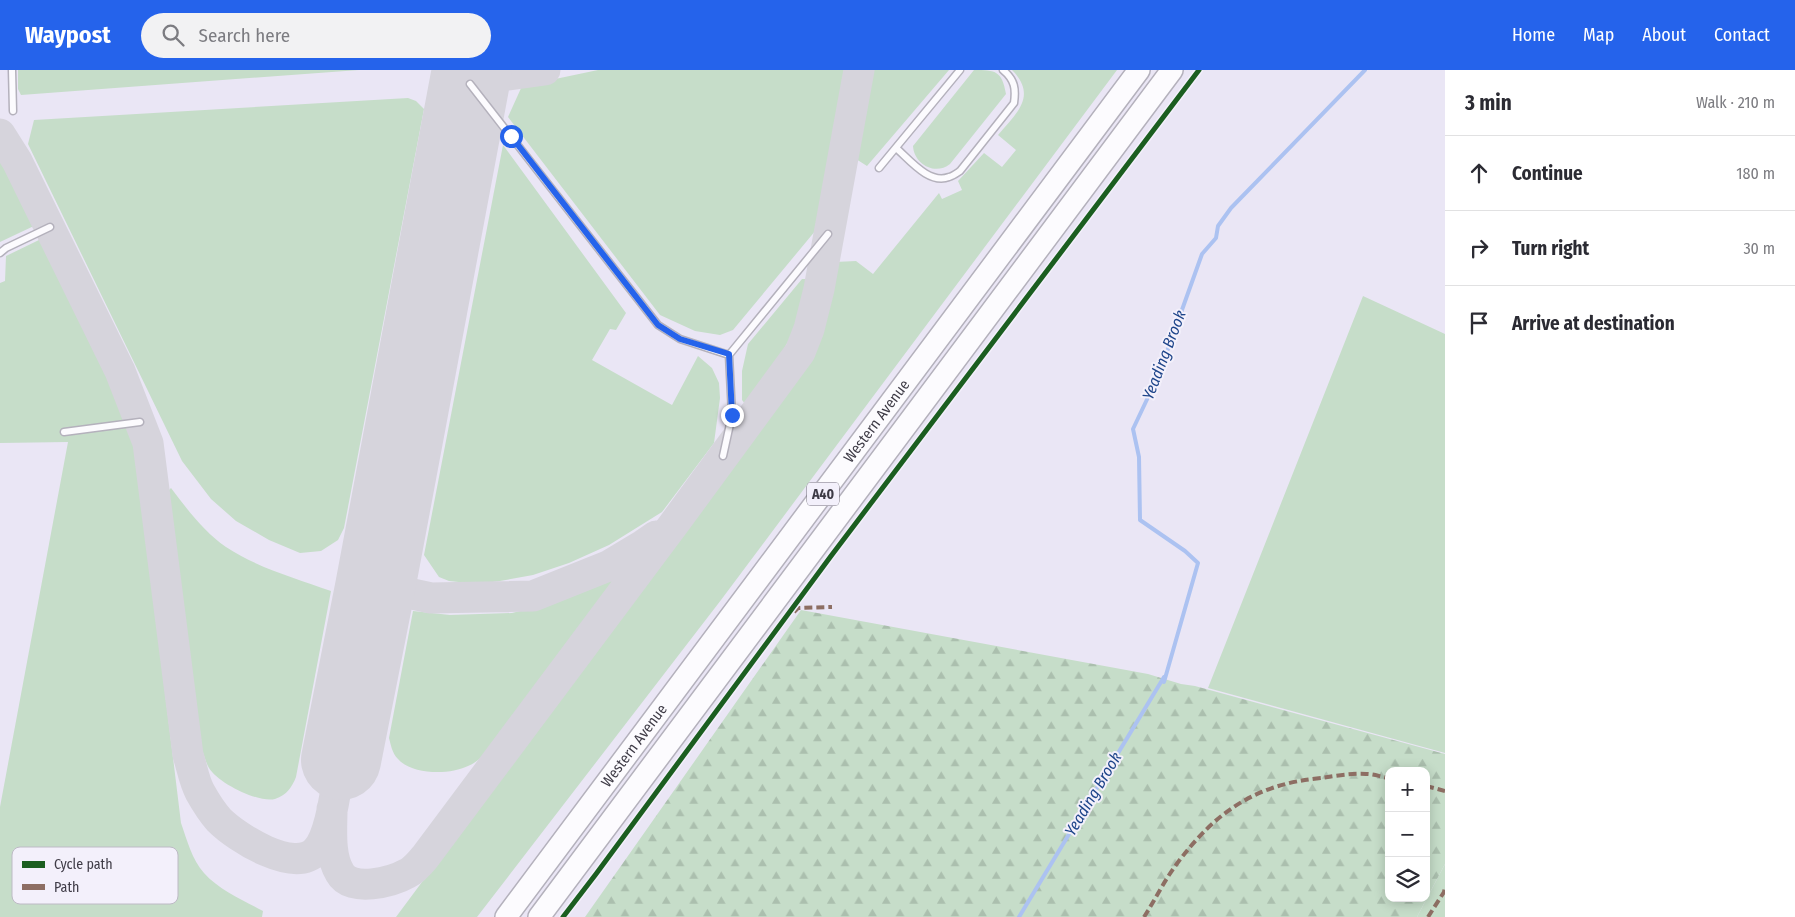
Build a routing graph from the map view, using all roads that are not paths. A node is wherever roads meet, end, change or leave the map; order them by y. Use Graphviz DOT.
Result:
graph roads {
  1 [pos="12,70"];
  2 [pos="960,70"];
  3 [pos="1003,70"];
  4 [pos="1139,70"];
  5 [pos="1172,70"];
  6 [pos="470,84"];
  7 [pos="12,111"];
  8 [pos="896,148"];
  9 [pos="879,168"];
  10 [pos="50,227"];
  11 [pos="828,234"];
  12 [pos="0,253"];
  13 [pos="729,354"];
  14 [pos="140,422"];
  15 [pos="64,432"];
  16 [pos="724,456"];
  17 [pos="506,917"];
  18 [pos="539,917"];
  1 -- 7 [label="lane"];
  2 -- 8 [label="lane"];
  3 -- 8 [label="lane"];
  4 -- 17 [label="highway, Western Avenue / A40"];
  5 -- 18 [label="highway, Western Avenue / A40"];
  6 -- 13 [label="lane"];
  8 -- 9 [label="lane"];
  10 -- 12 [label="lane"];
  11 -- 13 [label="lane"];
  13 -- 16 [label="lane"];
  14 -- 15 [label="lane"];
}
